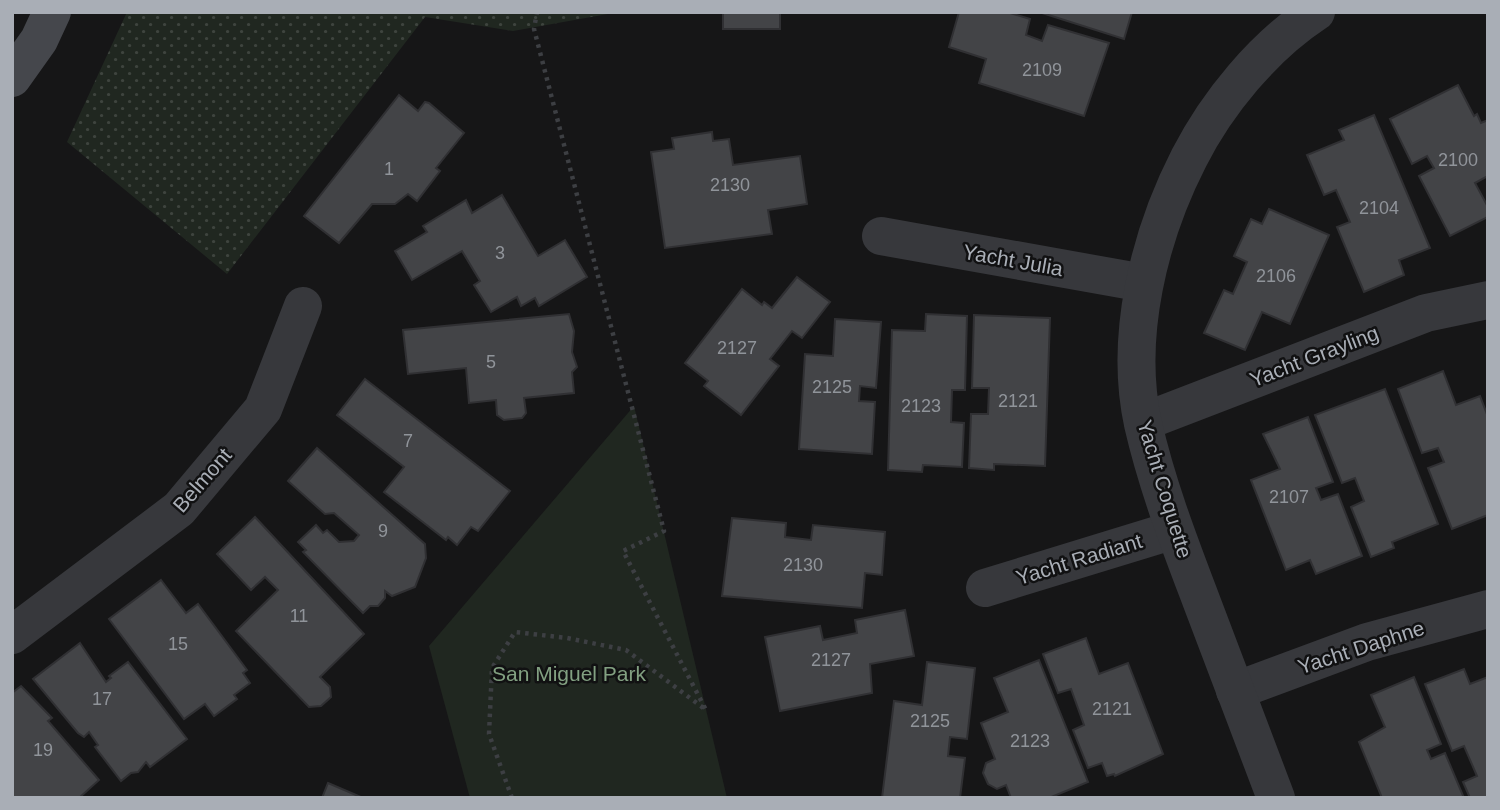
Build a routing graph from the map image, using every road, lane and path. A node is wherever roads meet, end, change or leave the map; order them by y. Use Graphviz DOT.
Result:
graph roads {
  1 [pos="52,12"];
  2 [pos="537,12"];
  3 [pos="1296,18"];
  4 [pos="12,78"];
  5 [pos="881,236"];
  6 [pos="1144,283"];
  7 [pos="1488,300"];
  8 [pos="303,306"];
  9 [pos="1143,422"];
  10 [pos="1174,530"];
  11 [pos="985,588"];
  12 [pos="1488,609"];
  13 [pos="12,635"];
  14 [pos="1236,691"];
  15 [pos="512,798"];
  16 [pos="1276,798"];
  1 -- 4 [label="main road"];
  2 -- 15 [label="path"];
  3 -- 6 [label="street, Yacht Coquette"];
  5 -- 6 [label="street, Yacht Julia"];
  6 -- 9 [label="street, Yacht Coquette"];
  7 -- 9 [label="street, Yacht Grayling"];
  8 -- 13 [label="street, Belmont"];
  9 -- 10 [label="street, Yacht Coquette"];
  10 -- 11 [label="street, Yacht Radiant"];
  10 -- 14 [label="street, Yacht Coquette"];
  12 -- 14 [label="street, Yacht Daphne"];
  14 -- 16 [label="street, Yacht Coquette"];
}
